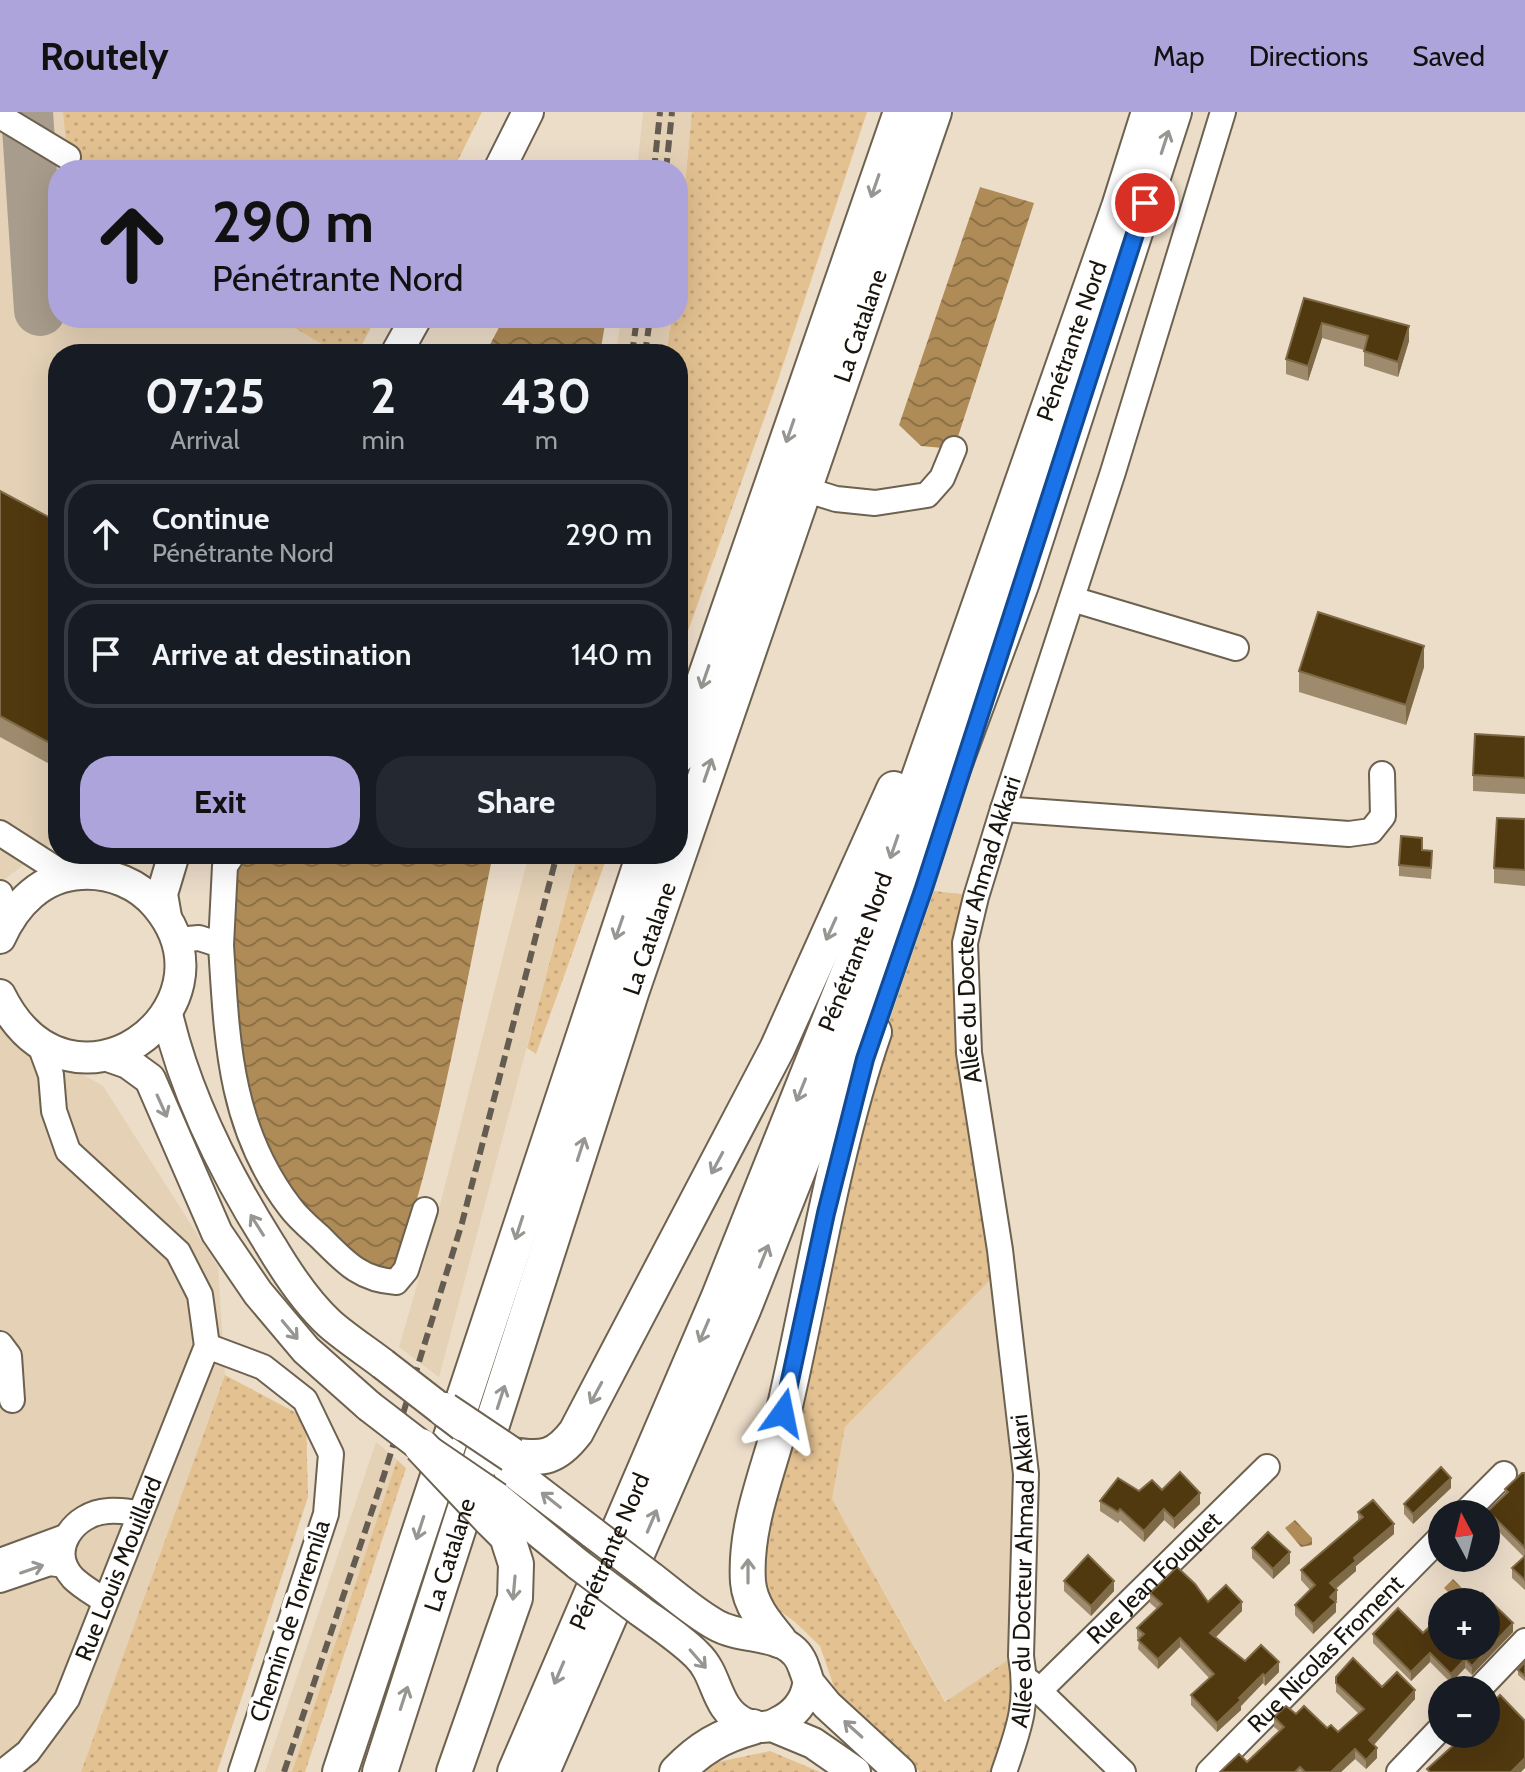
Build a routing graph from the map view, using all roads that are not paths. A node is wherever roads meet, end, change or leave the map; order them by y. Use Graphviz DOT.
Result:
graph roads {
  1 [pos="528,112"];
  2 [pos="544,112"];
  3 [pos="901,112"];
  4 [pos="934,112"];
  5 [pos="1149,112"];
  6 [pos="1174,112"];
  7 [pos="1223,112"];
  8 [pos="0,116"];
  9 [pos="68,157"];
  10 [pos="504,160"];
  11 [pos="521,160"];
  12 [pos="1119,207"];
  13 [pos="954,449"];
  14 [pos="804,489"];
  15 [pos="1022,582"];
  16 [pos="1072,599"];
  17 [pos="1236,648"];
  18 [pos="688,727"];
  19 [pos="1382,774"];
  20 [pos="1003,809"];
  21 [pos="688,827"];
  22 [pos="0,833"];
  23 [pos="48,864"];
  24 [pos="48,864"];
  25 [pos="117,864"];
  26 [pos="171,864"];
  27 [pos="226,864"];
  28 [pos="641,864"];
  29 [pos="675,864"];
  30 [pos="104,875"];
  31 [pos="67,876"];
  32 [pos="3,916"];
  33 [pos="172,929"];
  34 [pos="221,945"];
  35 [pos="0,995"];
  36 [pos="167,1014"];
  37 [pos="23,1039"];
  38 [pos="94,1057"];
  39 [pos="54,1111"];
  40 [pos="425,1210"];
  41 [pos="0,1344"];
  42 [pos="207,1346"];
  43 [pos="12,1400"];
  44 [pos="445,1410"];
  45 [pos="421,1446"];
  46 [pos="510,1462"];
  47 [pos="1267,1467"];
  48 [pos="1504,1474"];
  49 [pos="1478,1500"];
  50 [pos="494,1508"];
  51 [pos="140,1513"];
  52 [pos="65,1537"];
  53 [pos="1428,1550"];
  54 [pos="0,1561"];
  55 [pos="64,1565"];
  56 [pos="0,1580"];
  57 [pos="105,1601"];
  58 [pos="779,1640"];
  59 [pos="1525,1641"];
  60 [pos="1491,1676"];
  61 [pos="809,1683"];
  62 [pos="1033,1684"];
  63 [pos="763,1727"];
  64 [pos="1428,1742"];
  65 [pos="3,1772"];
  66 [pos="241,1772"];
  67 [pos="340,1772"];
  68 [pos="380,1772"];
  69 [pos="454,1772"];
  70 [pos="515,1772"];
  71 [pos="542,1772"];
  72 [pos="677,1772"];
  73 [pos="855,1772"];
  74 [pos="900,1772"];
  75 [pos="1004,1772"];
  76 [pos="1123,1772"];
  77 [pos="1209,1772"];
  78 [pos="1399,1772"];
  1 -- 10 [label="main road"];
  2 -- 11 [label="main road"];
  3 -- 18 [label="highway, La Catalane, one-way"];
  4 -- 14 [label="highway, La Catalane"];
  5 -- 12 [label="highway, Pénétrante Nord"];
  15 -- 6 [label="highway, Pénétrante Nord, one-way"];
  7 -- 16 [label="street, Allée du Docteur Ahmad Akkari"];
  8 -- 9 [label="street"];
  12 -- 46 [label="highway, one-way"];
  12 -- 70 [label="highway, Pénétrante Nord, one-way"];
  13 -- 14 [label="street"];
  21 -- 14 [label="highway, La Catalane, one-way"];
  58 -- 15 [label="highway, one-way"];
  71 -- 15 [label="highway, Pénétrante Nord, one-way"];
  16 -- 17 [label="street"];
  16 -- 20 [label="street, Allée du Docteur Ahmad Akkari"];
  19 -- 20 [label="street"];
  20 -- 62 [label="street, Allée du Docteur Ahmad Akkari"];
  22 -- 24 [label="street"];
  23 -- 31 [label="street"];
  25 -- 30 [label="main road"];
  26 -- 33 [label="main road"];
  27 -- 34 [label="street"];
  28 -- 67 [label="highway, La Catalane, one-way"];
  68 -- 29 [label="highway, La Catalane, one-way"];
  30 -- 31 [label="main road"];
  30 -- 33 [label="main road"];
  31 -- 32 [label="main road"];
  33 -- 34 [label="street"];
  33 -- 36 [label="main road"];
  34 -- 40 [label="street"];
  35 -- 37 [label="main road"];
  36 -- 38 [label="main road"];
  44 -- 36 [label="main road, one-way, bridge"];
  37 -- 38 [label="main road"];
  37 -- 39 [label="street"];
  38 -- 39 [label="street"];
  38 -- 45 [label="main road, one-way, bridge"];
  39 -- 42 [label="street"];
  41 -- 43 [label="street"];
  42 -- 51 [label="street, Rue Louis Mouillard"];
  42 -- 66 [label="street, Chemin de Torremila"];
  44 -- 46 [label="highway, bridge"];
  45 -- 50 [label="highway, bridge"];
  58 -- 46 [label="main road, one-way, bridge"];
  47 -- 62 [label="street, Rue Jean Fouquet"];
  48 -- 49 [label="street"];
  50 -- 63 [label="main road, one-way, bridge"];
  50 -- 69 [label="highway, one-way"];
  51 -- 52 [label="street"];
  51 -- 57 [label="street, Rue Louis Mouillard"];
  52 -- 54 [label="street"];
  52 -- 55 [label="street"];
  53 -- 77 [label="street, Rue Nicolas Froment"];
  56 -- 55 [label="street, one-way"];
  55 -- 57 [label="street"];
  57 -- 65 [label="street, Rue Louis Mouillard"];
  58 -- 61 [label="main road"];
  59 -- 60 [label="street"];
  61 -- 63 [label="main road"];
  74 -- 61 [label="main road, one-way"];
  62 -- 75 [label="street, Allée du Docteur Ahmad Akkari"];
  62 -- 76 [label="street"];
  63 -- 72 [label="highway"];
  63 -- 73 [label="main road"];
  64 -- 78 [label="street"];
}
